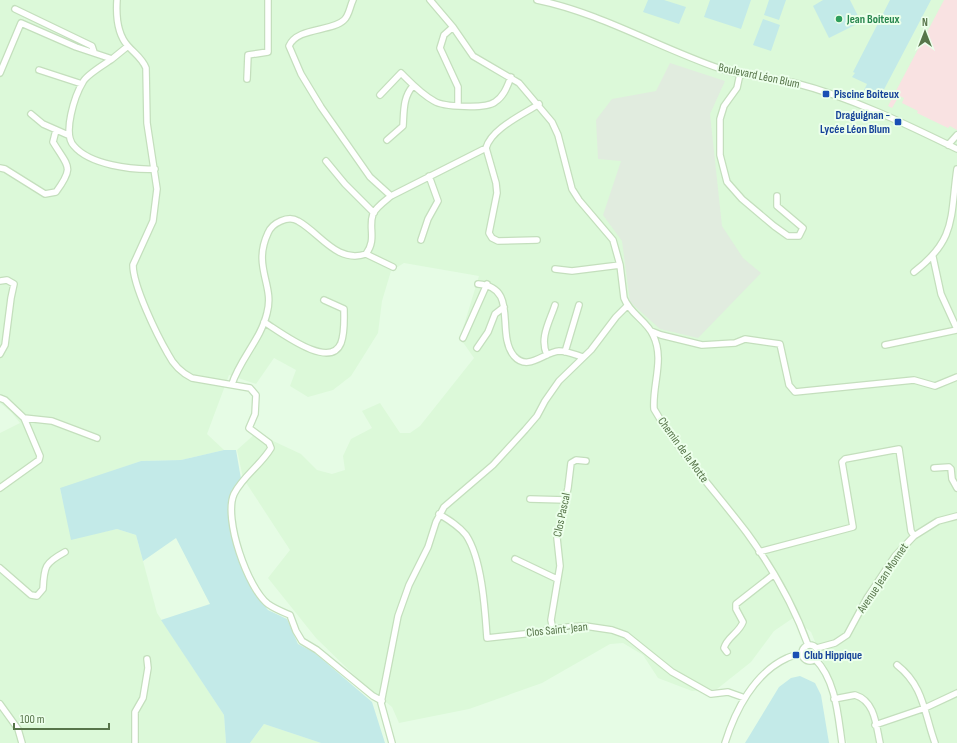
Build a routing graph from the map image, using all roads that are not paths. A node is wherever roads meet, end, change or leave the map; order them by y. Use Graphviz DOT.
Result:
graph roads {
  1 [pos="117,0"];
  2 [pos="268,0"];
  3 [pos="353,0"];
  4 [pos="430,0"];
  5 [pos="537,0"];
  6 [pos="546,1"];
  7 [pos="15,8"];
  8 [pos="453,27"];
  9 [pos="128,46"];
  10 [pos="94,52"];
  11 [pos="112,59"];
  12 [pos="39,70"];
  13 [pos="0,73"];
  14 [pos="740,74"];
  15 [pos="511,77"];
  16 [pos="247,79"];
  17 [pos="82,84"];
  18 [pos="414,86"];
  19 [pos="380,95"];
  20 [pos="539,104"];
  21 [pos="458,105"];
  22 [pos="31,114"];
  23 [pos="56,130"];
  24 [pos="68,135"];
  25 [pos="957,135"];
  26 [pos="387,140"];
  27 [pos="948,145"];
  28 [pos="486,148"];
  29 [pos="957,149"];
  30 [pos="326,161"];
  31 [pos="0,168"];
  32 [pos="155,169"];
  33 [pos="957,169"];
  34 [pos="429,176"];
  35 [pos="391,196"];
  36 [pos="777,196"];
  37 [pos="374,213"];
  38 [pos="421,240"];
  39 [pos="537,240"];
  40 [pos="366,254"];
  41 [pos="933,257"];
  42 [pos="620,265"];
  43 [pos="393,267"];
  44 [pos="555,269"];
  45 [pos="914,272"];
  46 [pos="0,281"];
  47 [pos="478,284"];
  48 [pos="487,284"];
  49 [pos="324,300"];
  50 [pos="556,305"];
  51 [pos="579,305"];
  52 [pos="627,306"];
  53 [pos="504,307"];
  54 [pos="264,322"];
  55 [pos="957,329"];
  56 [pos="651,330"];
  57 [pos="463,338"];
  58 [pos="885,345"];
  59 [pos="477,348"];
  60 [pos="565,352"];
  61 [pos="0,354"];
  62 [pos="547,354"];
  63 [pos="583,357"];
  64 [pos="957,377"];
  65 [pos="232,384"];
  66 [pos="0,398"];
  67 [pos="24,418"];
  68 [pos="97,438"];
  69 [pos="586,461"];
  70 [pos="934,468"];
  71 [pos="0,488"];
  72 [pos="957,488"];
  73 [pos="530,499"];
  74 [pos="566,500"];
  75 [pos="439,514"];
  76 [pos="957,516"];
  77 [pos="914,536"];
  78 [pos="65,552"];
  79 [pos="759,552"];
  80 [pos="514,559"];
  81 [pos="0,568"];
  82 [pos="773,575"];
  83 [pos="557,579"];
  84 [pos="553,630"];
  85 [pos="808,645"];
  86 [pos="817,648"];
  87 [pos="727,652"];
  88 [pos="801,653"];
  89 [pos="147,659"];
  90 [pos="816,659"];
  91 [pos="897,665"];
  92 [pos="957,693"];
  93 [pos="745,698"];
  94 [pos="834,699"];
  95 [pos="382,701"];
  96 [pos="0,704"];
  97 [pos="924,708"];
  98 [pos="875,724"];
  99 [pos="22,743"];
  100 [pos="135,743"];
  101 [pos="392,743"];
  102 [pos="725,743"];
  103 [pos="842,743"];
  104 [pos="880,743"];
  105 [pos="934,743"];
  1 -- 9 [label="street"];
  2 -- 16 [label="street"];
  3 -- 35 [label="street"];
  4 -- 8 [label="street"];
  5 -- 6 [label="street, Boulevard Léon Blum"];
  6 -- 14 [label="street, Boulevard Léon Blum"];
  7 -- 10 [label="street"];
  8 -- 15 [label="street"];
  8 -- 21 [label="street"];
  9 -- 11 [label="street"];
  9 -- 32 [label="street"];
  10 -- 11 [label="street"];
  10 -- 13 [label="street"];
  11 -- 17 [label="street"];
  12 -- 17 [label="street"];
  14 -- 27 [label="street, Boulevard Léon Blum"];
  14 -- 36 [label="street"];
  15 -- 20 [label="street"];
  15 -- 21 [label="street"];
  17 -- 24 [label="street"];
  18 -- 19 [label="street"];
  18 -- 21 [label="street"];
  18 -- 26 [label="street"];
  20 -- 28 [label="street"];
  20 -- 42 [label="street"];
  22 -- 23 [label="street"];
  23 -- 24 [label="street"];
  23 -- 31 [label="street"];
  24 -- 32 [label="street"];
  25 -- 27 [label="street"];
  27 -- 29 [label="street, Boulevard Léon Blum"];
  28 -- 34 [label="street"];
  28 -- 39 [label="street"];
  30 -- 37 [label="street"];
  32 -- 65 [label="street"];
  33 -- 41 [label="street"];
  34 -- 35 [label="street"];
  34 -- 38 [label="street"];
  35 -- 37 [label="street"];
  37 -- 40 [label="street"];
  40 -- 43 [label="street"];
  40 -- 54 [label="street"];
  41 -- 45 [label="street"];
  41 -- 55 [label="street"];
  42 -- 44 [label="street"];
  42 -- 52 [label="street"];
  46 -- 61 [label="street"];
  47 -- 48 [label="street"];
  48 -- 53 [label="street"];
  48 -- 57 [label="street"];
  49 -- 54 [label="street"];
  50 -- 62 [label="street"];
  51 -- 60 [label="street"];
  52 -- 56 [label="street, Chemin de la Motte"];
  52 -- 63 [label="street"];
  53 -- 59 [label="street"];
  53 -- 62 [label="street"];
  54 -- 65 [label="street"];
  55 -- 58 [label="street"];
  56 -- 64 [label="street"];
  56 -- 79 [label="street, Chemin de la Motte"];
  60 -- 62 [label="street"];
  60 -- 63 [label="street"];
  63 -- 75 [label="street"];
  65 -- 95 [label="street"];
  66 -- 67 [label="street"];
  67 -- 68 [label="street"];
  67 -- 71 [label="street"];
  69 -- 74 [label="street, Clos Pascal"];
  70 -- 72 [label="street"];
  73 -- 74 [label="street"];
  74 -- 83 [label="street, Clos Pascal"];
  75 -- 84 [label="street, Clos Saint-Jean"];
  75 -- 95 [label="street"];
  76 -- 77 [label="street, Avenue Jean Monnet"];
  77 -- 79 [label="street"];
  77 -- 86 [label="street, Avenue Jean Monnet"];
  78 -- 81 [label="street"];
  79 -- 82 [label="street, Chemin de la Motte"];
  80 -- 83 [label="street"];
  82 -- 85 [label="street, Chemin de la Motte"];
  82 -- 87 [label="street"];
  83 -- 84 [label="street, Clos Pascal"];
  84 -- 93 [label="street, Clos Saint-Jean"];
  85 -- 86 [label="street"];
  85 -- 88 [label="street"];
  86 -- 90 [label="street"];
  88 -- 90 [label="street"];
  88 -- 93 [label="street"];
  89 -- 100 [label="street"];
  90 -- 94 [label="street"];
  91 -- 97 [label="street"];
  92 -- 97 [label="street"];
  93 -- 102 [label="street"];
  94 -- 98 [label="street"];
  94 -- 103 [label="street"];
  95 -- 101 [label="street"];
  96 -- 99 [label="street"];
  97 -- 98 [label="street"];
  97 -- 105 [label="street"];
  98 -- 104 [label="street"];
}
